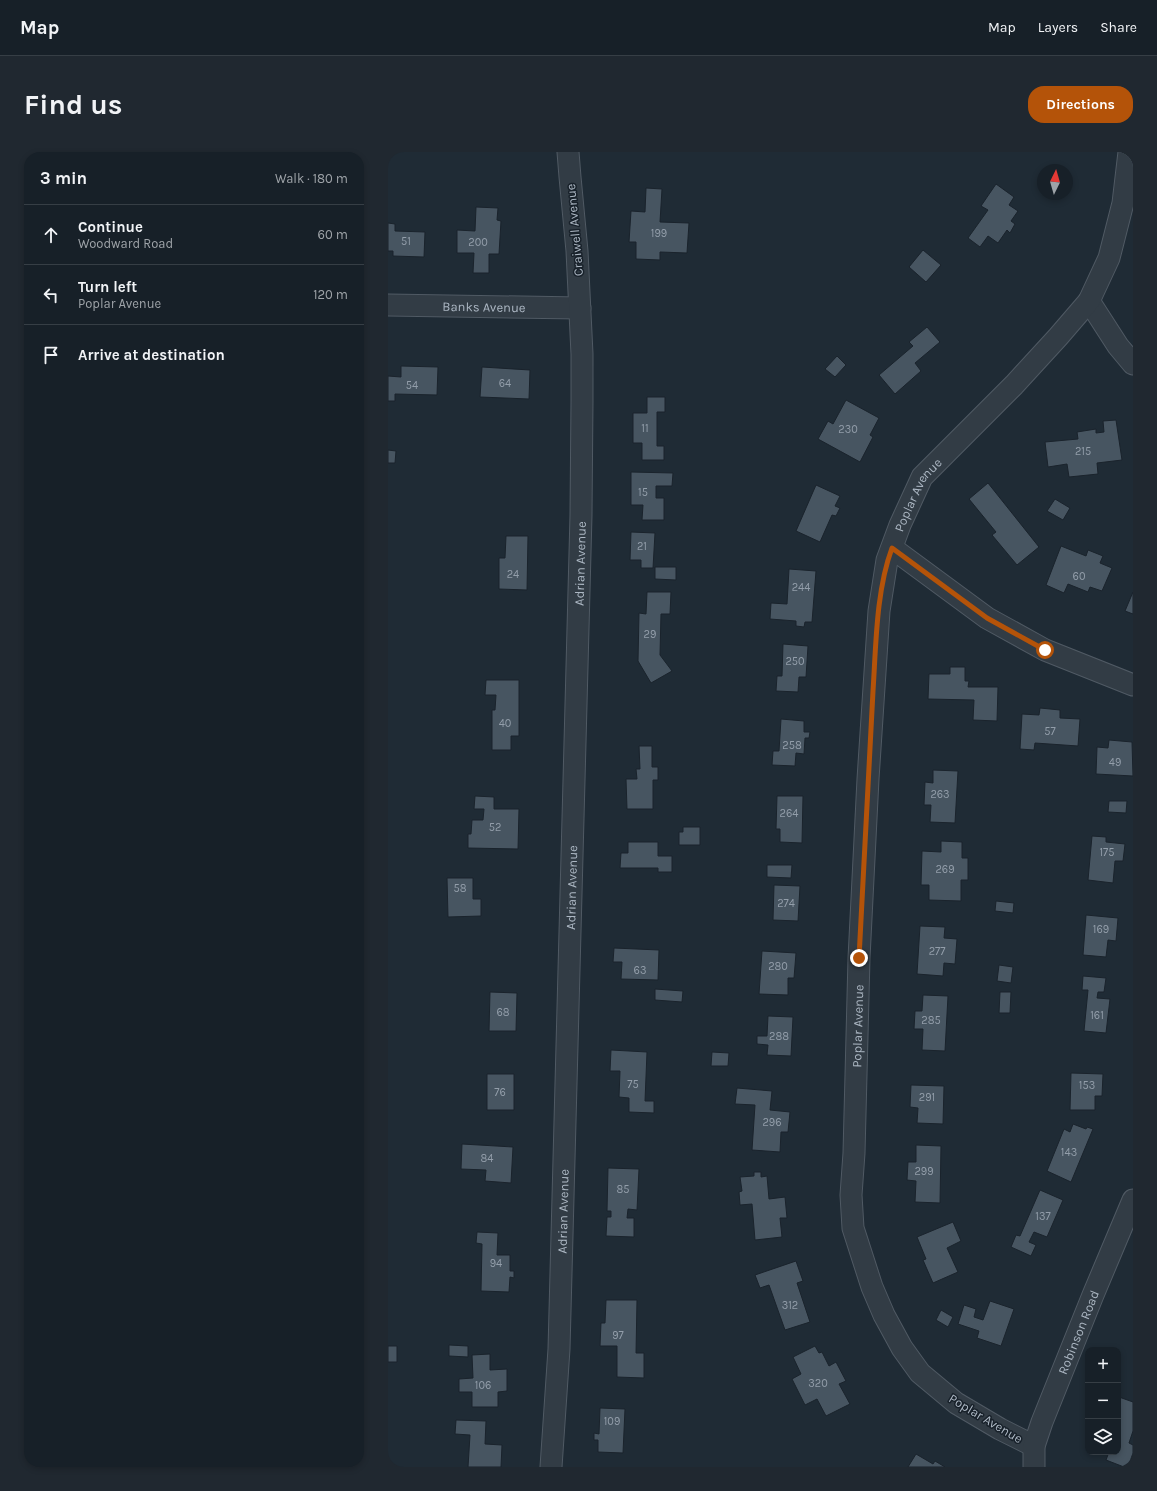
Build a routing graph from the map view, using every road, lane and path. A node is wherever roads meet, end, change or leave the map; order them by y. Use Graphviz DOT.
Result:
graph roads {
  1 [pos="568,152"];
  2 [pos="1129,152"];
  3 [pos="1089,301"];
  4 [pos="388,305"];
  5 [pos="580,308"];
  6 [pos="1133,364"];
  7 [pos="892,548"];
  8 [pos="1133,685"];
  9 [pos="1133,1200"];
  10 [pos="1034,1446"];
  11 [pos="551,1467"];
  12 [pos="1034,1467"];
  1 -- 5 [label="street, Craiwell Avenue"];
  2 -- 3 [label="street, Poplar Avenue"];
  3 -- 6 [label="street"];
  3 -- 7 [label="street, Poplar Avenue"];
  4 -- 5 [label="street, Banks Avenue"];
  5 -- 11 [label="street, Adrian Avenue"];
  7 -- 8 [label="street"];
  7 -- 10 [label="street, Poplar Avenue"];
  9 -- 10 [label="street, Robinson Road"];
  10 -- 12 [label="street, Robinson Road"];
}
